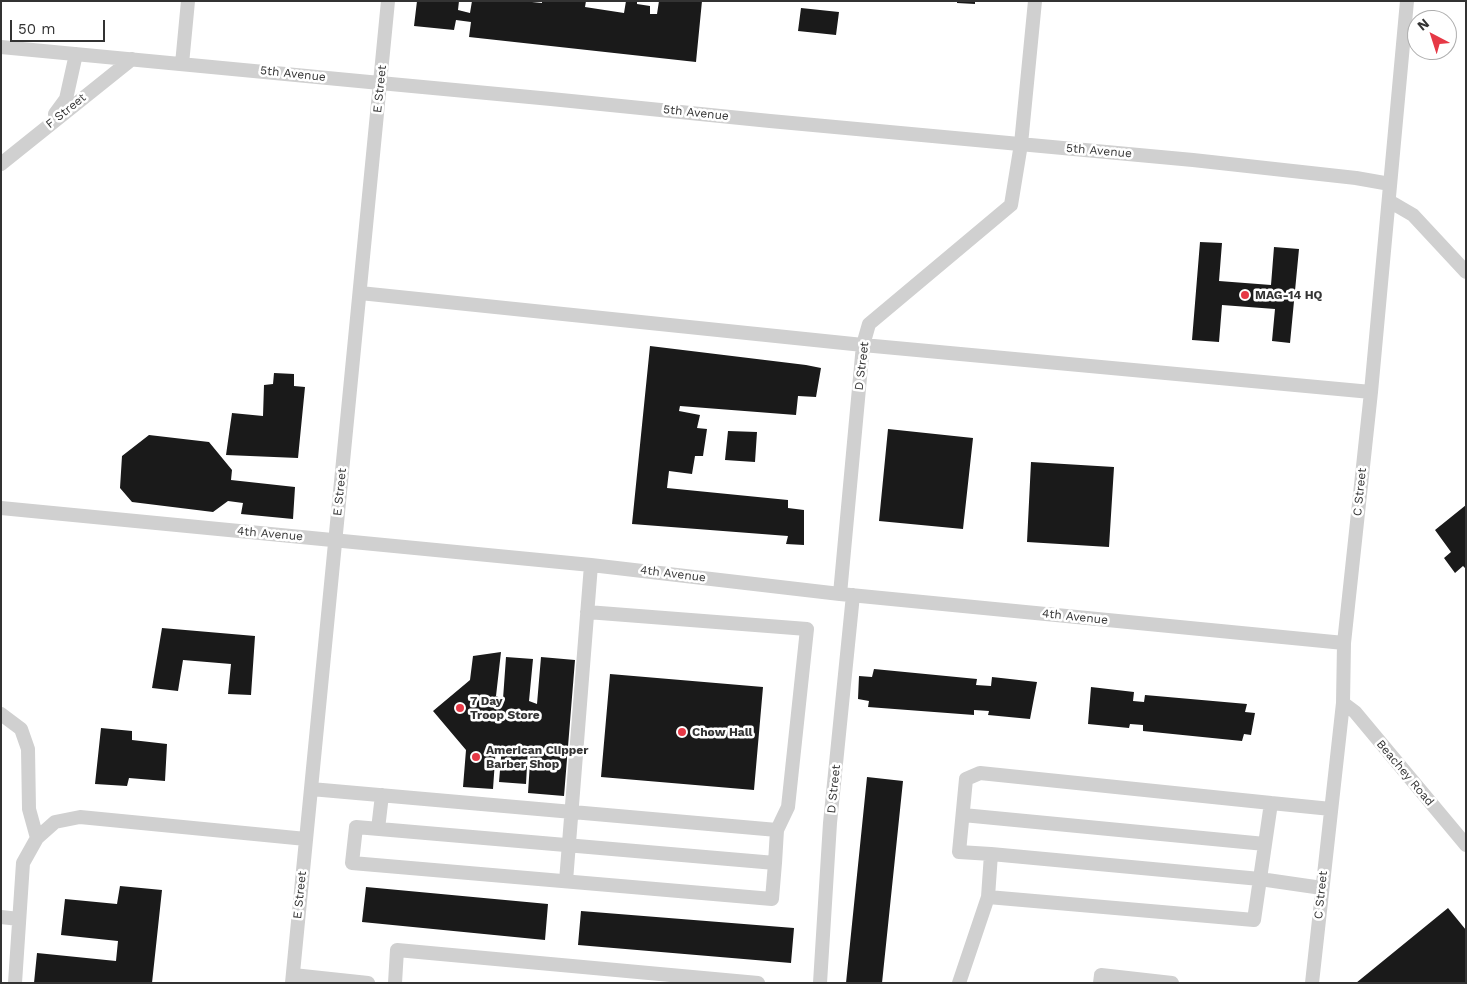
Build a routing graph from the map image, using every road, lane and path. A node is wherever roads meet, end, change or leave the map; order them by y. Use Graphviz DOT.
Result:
graph roads {
  1 [pos="188,1"];
  2 [pos="388,1"];
  3 [pos="1035,1"];
  4 [pos="1407,1"];
  5 [pos="1,46"];
  6 [pos="76,54"];
  7 [pos="132,59"];
  8 [pos="182,64"];
  9 [pos="380,83"];
  10 [pos="46,127"];
  11 [pos="1021,144"];
  12 [pos="1,164"];
  13 [pos="1390,184"];
  14 [pos="1389,202"];
  15 [pos="1466,272"];
  16 [pos="360,293"];
  17 [pos="863,345"];
  18 [pos="1371,392"];
  19 [pos="1,508"];
  20 [pos="335,540"];
  21 [pos="591,565"];
  22 [pos="846,594"];
  23 [pos="588,612"];
  24 [pos="1344,643"];
  25 [pos="1342,703"];
  26 [pos="1,714"];
  27 [pos="311,789"];
  28 [pos="382,795"];
  29 [pos="1271,803"];
  30 [pos="1331,808"];
  31 [pos="572,811"];
  32 [pos="963,815"];
  33 [pos="378,829"];
  34 [pos="777,830"];
  35 [pos="37,838"];
  36 [pos="306,839"];
  37 [pos="1265,844"];
  38 [pos="569,845"];
  39 [pos="1466,845"];
  40 [pos="990,854"];
  41 [pos="775,863"];
  42 [pos="1260,879"];
  43 [pos="566,881"];
  44 [pos="1322,888"];
  45 [pos="988,897"];
  46 [pos="1,917"];
  47 [pos="19,919"];
  48 [pos="292,979"];
  49 [pos="1139,981"];
  50 [pos="15,983"];
  51 [pos="368,983"];
  52 [pos="395,983"];
  53 [pos="758,983"];
  54 [pos="820,983"];
  55 [pos="958,983"];
  56 [pos="1100,983"];
  57 [pos="1172,983"];
  58 [pos="1312,983"];
  1 -- 8 [label="street"];
  2 -- 9 [label="street, E Street"];
  3 -- 11 [label="street, D Street"];
  4 -- 13 [label="street, C Street"];
  5 -- 6 [label="street, 5th Avenue"];
  6 -- 7 [label="street, 5th Avenue"];
  6 -- 10 [label="street"];
  7 -- 8 [label="street, 5th Avenue"];
  7 -- 10 [label="street, F Street"];
  8 -- 9 [label="street, 5th Avenue"];
  9 -- 11 [label="street, 5th Avenue"];
  9 -- 16 [label="street, E Street"];
  10 -- 12 [label="street, F Street"];
  11 -- 13 [label="street, 5th Avenue"];
  11 -- 17 [label="street, D Street"];
  13 -- 14 [label="street, C Street"];
  14 -- 15 [label="street"];
  14 -- 18 [label="street, C Street"];
  16 -- 17 [label="street"];
  16 -- 20 [label="street, E Street"];
  17 -- 18 [label="street"];
  17 -- 22 [label="street, D Street"];
  18 -- 24 [label="street, C Street"];
  19 -- 20 [label="street, 4th Avenue"];
  20 -- 21 [label="street, 4th Avenue"];
  20 -- 27 [label="street, E Street"];
  21 -- 22 [label="street, 4th Avenue"];
  21 -- 23 [label="street"];
  22 -- 24 [label="street, 4th Avenue"];
  22 -- 54 [label="street, D Street"];
  23 -- 31 [label="street"];
  23 -- 34 [label="street"];
  24 -- 25 [label="street, C Street"];
  25 -- 30 [label="street, C Street"];
  25 -- 39 [label="street, Beachey Road"];
  26 -- 35 [label="street"];
  27 -- 28 [label="street"];
  27 -- 36 [label="street, E Street"];
  28 -- 31 [label="street"];
  28 -- 33 [label="street"];
  29 -- 30 [label="street"];
  29 -- 32 [label="street"];
  29 -- 37 [label="street"];
  30 -- 44 [label="street, C Street"];
  31 -- 34 [label="street"];
  31 -- 38 [label="street"];
  32 -- 37 [label="street"];
  32 -- 40 [label="street"];
  33 -- 38 [label="street"];
  33 -- 43 [label="street"];
  34 -- 41 [label="street"];
  35 -- 36 [label="street"];
  35 -- 47 [label="street"];
  36 -- 48 [label="street, E Street"];
  37 -- 42 [label="street"];
  38 -- 41 [label="street"];
  38 -- 43 [label="street"];
  40 -- 42 [label="street"];
  40 -- 45 [label="street"];
  41 -- 43 [label="street"];
  42 -- 44 [label="street"];
  42 -- 45 [label="street"];
  44 -- 58 [label="street, C Street"];
  45 -- 55 [label="street"];
  46 -- 47 [label="street"];
  47 -- 50 [label="street"];
  48 -- 51 [label="street"];
  49 -- 56 [label="street"];
  49 -- 57 [label="street"];
  52 -- 53 [label="street"];
}
